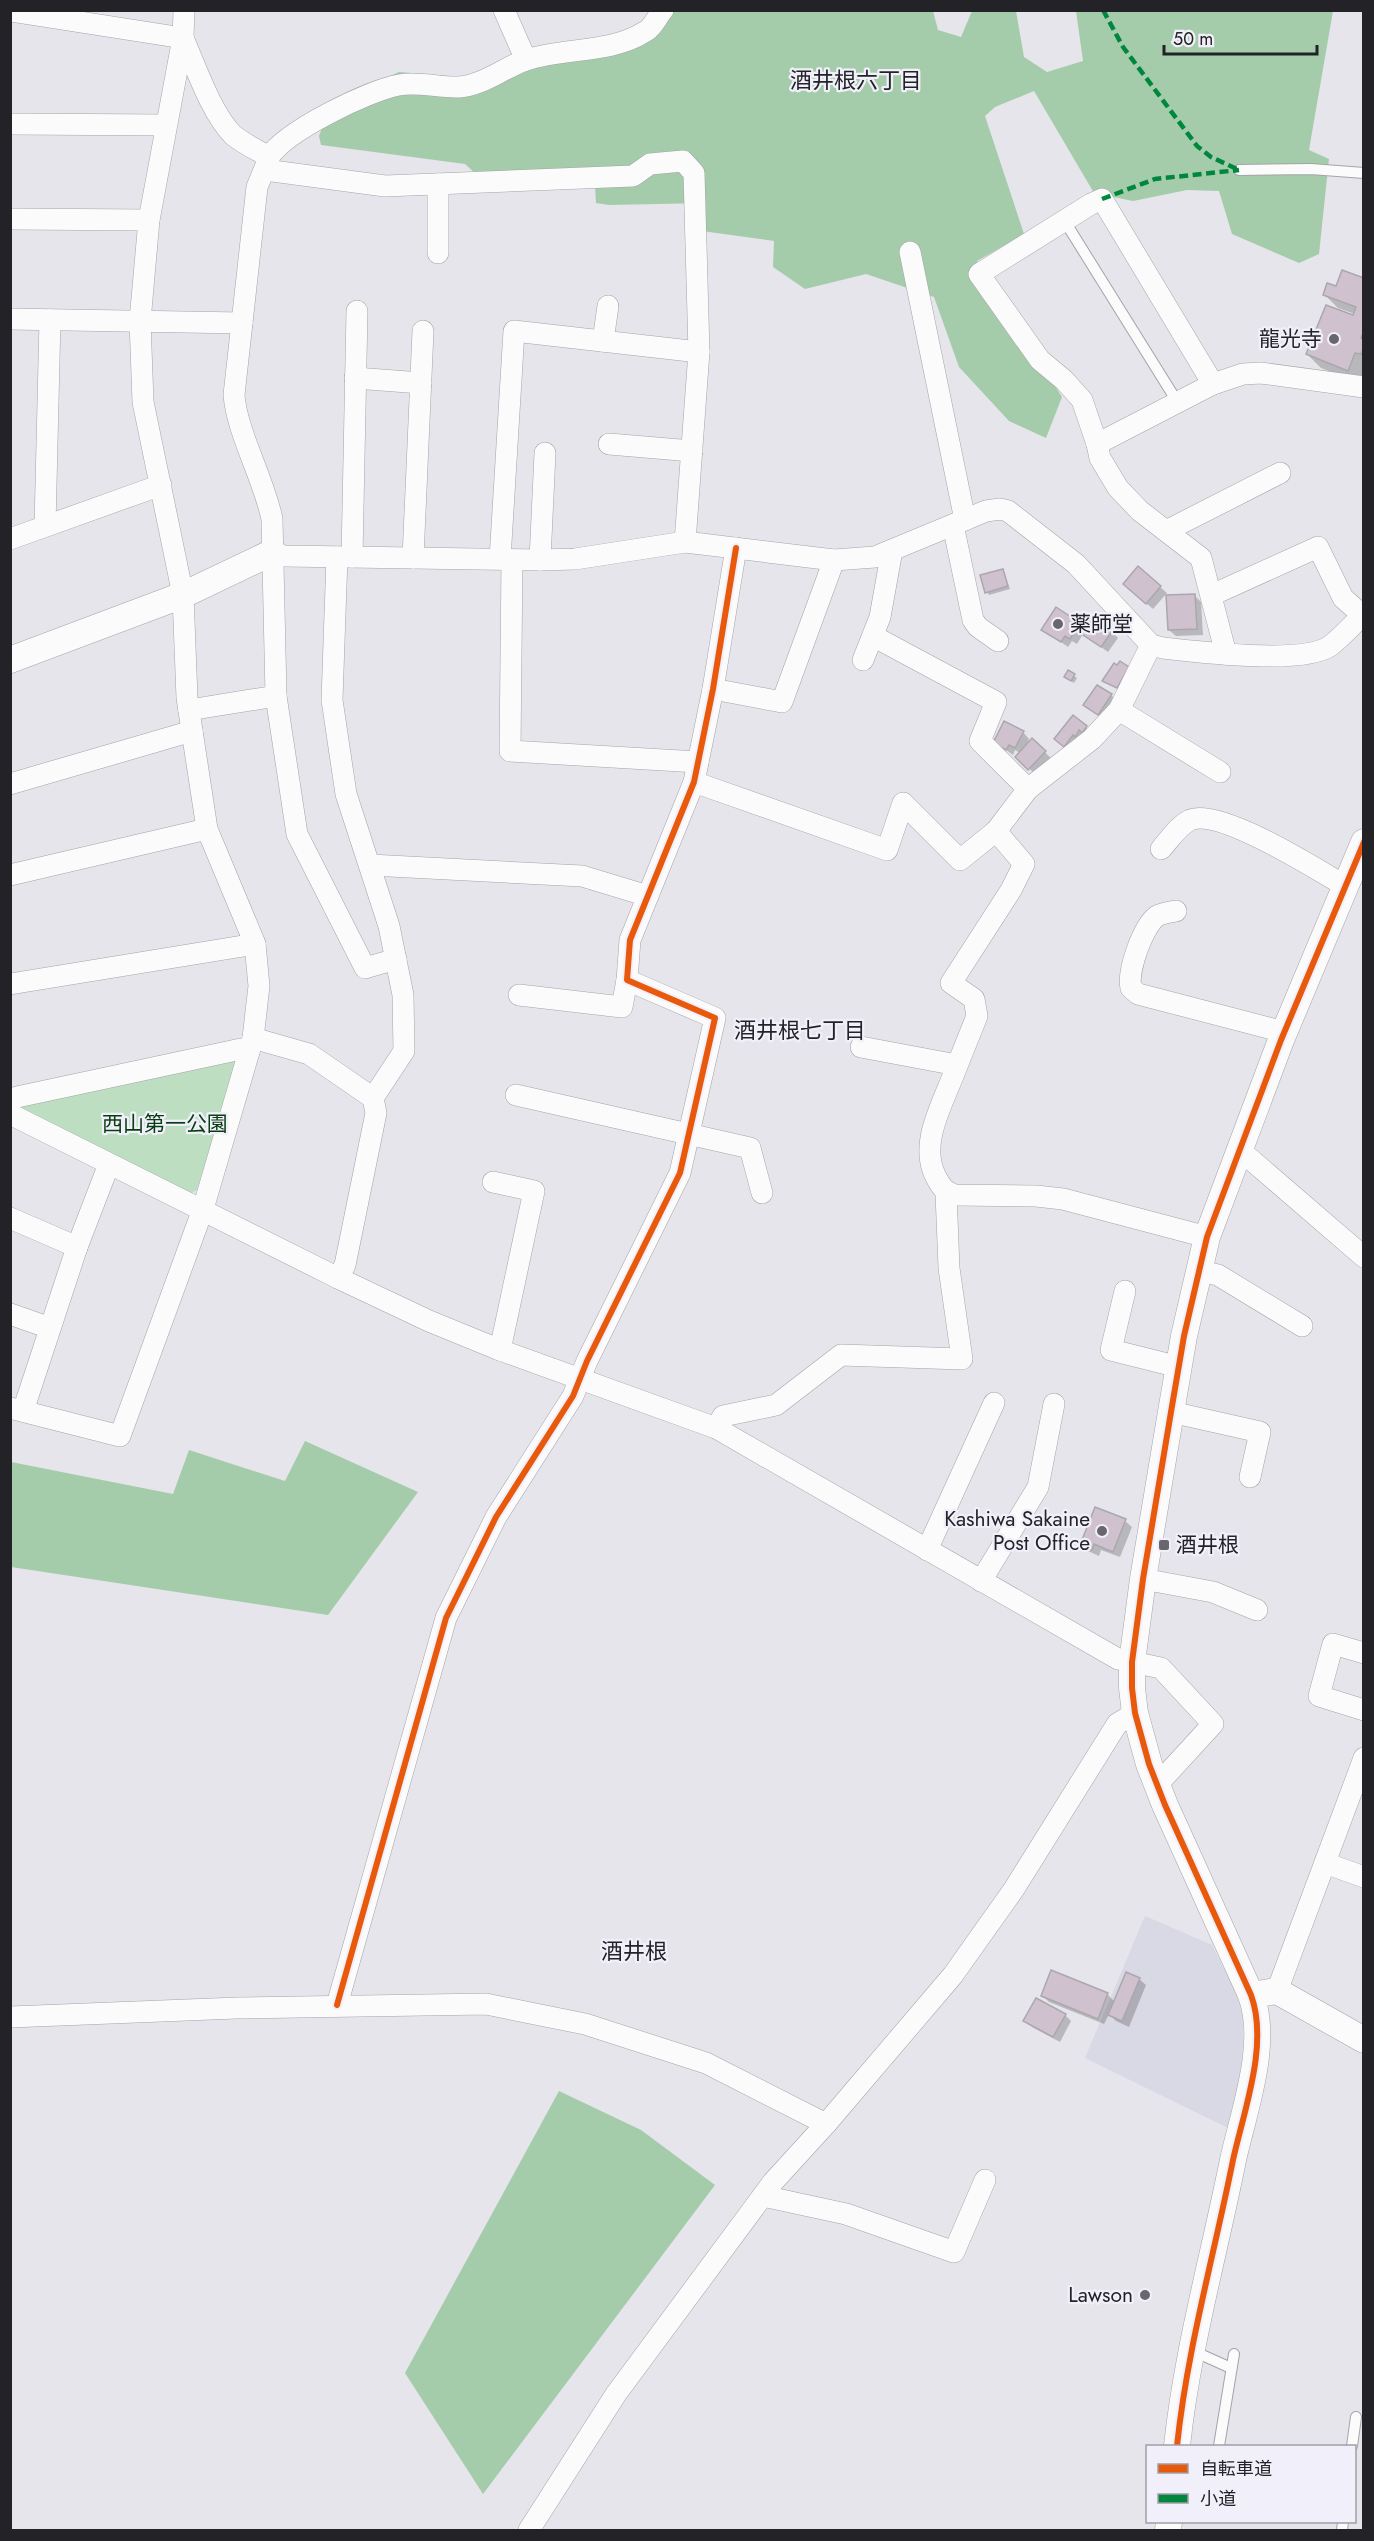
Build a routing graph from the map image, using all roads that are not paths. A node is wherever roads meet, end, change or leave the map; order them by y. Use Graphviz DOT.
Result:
graph roads {
  1 [pos="184,10"];
  2 [pos="504,10"];
  3 [pos="663,10"];
  4 [pos="10,11"];
  5 [pos="183,38"];
  6 [pos="526,60"];
  7 [pos="10,124"];
  8 [pos="165,125"];
  9 [pos="267,164"];
  10 [pos="1239,170"];
  11 [pos="1364,173"];
  12 [pos="438,184"];
  13 [pos="10,219"];
  14 [pos="149,220"];
  15 [pos="1064,220"];
  16 [pos="910,252"];
  17 [pos="438,253"];
  18 [pos="608,306"];
  19 [pos="357,312"];
  20 [pos="10,319"];
  21 [pos="50,320"];
  22 [pos="140,321"];
  23 [pos="242,323"];
  24 [pos="423,331"];
  25 [pos="603,341"];
  26 [pos="699,352"];
  27 [pos="355,378"];
  28 [pos="421,383"];
  29 [pos="1214,384"];
  30 [pos="1364,387"];
  31 [pos="1178,403"];
  32 [pos="609,444"];
  33 [pos="1097,444"];
  34 [pos="692,451"];
  35 [pos="545,453"];
  36 [pos="1280,473"];
  37 [pos="161,485"];
  38 [pos="959,523"];
  39 [pos="45,526"];
  40 [pos="1166,531"];
  41 [pos="10,539"];
  42 [pos="685,542"];
  43 [pos="736,548"];
  44 [pos="892,550"];
  45 [pos="273,552"];
  46 [pos="344,557"];
  47 [pos="413,558"];
  48 [pos="506,560"];
  49 [pos="540,560"];
  50 [pos="834,560"];
  51 [pos="183,595"];
  52 [pos="1212,595"];
  53 [pos="1363,615"];
  54 [pos="873,636"];
  55 [pos="998,641"];
  56 [pos="1152,645"];
  57 [pos="1226,654"];
  58 [pos="10,660"];
  59 [pos="863,660"];
  60 [pos="714,689"];
  61 [pos="276,696"];
  62 [pos="1119,710"];
  63 [pos="190,721"];
  64 [pos="696,772"];
  65 [pos="1220,772"];
  66 [pos="10,784"];
  67 [pos="1028,789"];
  68 [pos="207,829"];
  69 [pos="996,831"];
  70 [pos="1364,842"];
  71 [pos="1161,849"];
  72 [pos="370,865"];
  73 [pos="10,875"];
  74 [pos="1345,886"];
  75 [pos="648,896"];
  76 [pos="1176,911"];
  77 [pos="255,944"];
  78 [pos="396,959"];
  79 [pos="627,980"];
  80 [pos="10,984"];
  81 [pos="519,995"];
  82 [pos="1284,1032"];
  83 [pos="251,1045"];
  84 [pos="861,1047"];
  85 [pos="957,1065"];
  86 [pos="516,1095"];
  87 [pos="373,1098"];
  88 [pos="10,1101"];
  89 [pos="10,1114"];
  90 [pos="689,1134"];
  91 [pos="1241,1151"];
  92 [pos="109,1164"];
  93 [pos="493,1182"];
  94 [pos="762,1193"];
  95 [pos="946,1193"];
  96 [pos="202,1209"];
  97 [pos="10,1218"];
  98 [pos="1207,1237"];
  99 [pos="77,1248"];
  100 [pos="1364,1257"];
  101 [pos="1200,1271"];
  102 [pos="338,1278"];
  103 [pos="1125,1291"];
  104 [pos="10,1314"];
  105 [pos="1302,1326"];
  106 [pos="51,1328"];
  107 [pos="500,1350"];
  108 [pos="1179,1366"];
  109 [pos="580,1380"];
  110 [pos="994,1403"];
  111 [pos="1054,1404"];
  112 [pos="17,1409"];
  113 [pos="1171,1412"];
  114 [pos="716,1428"];
  115 [pos="1250,1477"];
  116 [pos="927,1550"];
  117 [pos="1143,1579"];
  118 [pos="981,1581"];
  119 [pos="1257,1610"];
  120 [pos="1364,1653"];
  121 [pos="1132,1662"];
  122 [pos="1364,1710"];
  123 [pos="1135,1713"];
  124 [pos="1364,1758"];
  125 [pos="1157,1785"];
  126 [pos="1325,1863"];
  127 [pos="1364,1877"];
  128 [pos="1277,1991"];
  129 [pos="1251,1995"];
  130 [pos="337,2005"];
  131 [pos="10,2017"];
  132 [pos="1364,2040"];
  133 [pos="826,2124"];
  134 [pos="985,2180"];
  135 [pos="763,2196"];
  136 [pos="1192,2351"];
  137 [pos="1234,2354"];
  138 [pos="1231,2368"];
  139 [pos="1356,2417"];
  140 [pos="1177,2445"];
  141 [pos="1219,2445"];
  142 [pos="1352,2445"];
  143 [pos="529,2530"];
  1 -- 5 [label="street"];
  2 -- 6 [label="street"];
  3 -- 6 [label="street"];
  4 -- 5 [label="street"];
  5 -- 8 [label="street"];
  5 -- 9 [label="street"];
  6 -- 9 [label="street"];
  7 -- 8 [label="street"];
  8 -- 14 [label="street"];
  9 -- 12 [label="street"];
  9 -- 23 [label="street"];
  10 -- 11 [label="lane"];
  12 -- 17 [label="street"];
  12 -- 26 [label="street"];
  13 -- 14 [label="street"];
  14 -- 22 [label="street"];
  15 -- 29 [label="street"];
  15 -- 31 [label="lane"];
  15 -- 33 [label="street"];
  16 -- 38 [label="street"];
  18 -- 25 [label="street"];
  19 -- 27 [label="street"];
  20 -- 21 [label="street"];
  21 -- 22 [label="street"];
  21 -- 39 [label="street"];
  22 -- 23 [label="street"];
  22 -- 37 [label="street"];
  23 -- 45 [label="street"];
  24 -- 28 [label="street"];
  25 -- 26 [label="street"];
  25 -- 48 [label="street"];
  26 -- 34 [label="street"];
  27 -- 28 [label="street"];
  27 -- 46 [label="street"];
  28 -- 47 [label="street"];
  29 -- 30 [label="street"];
  29 -- 31 [label="street"];
  31 -- 33 [label="street"];
  32 -- 34 [label="street"];
  33 -- 40 [label="street"];
  34 -- 42 [label="street"];
  35 -- 49 [label="street"];
  36 -- 40 [label="street"];
  37 -- 39 [label="street"];
  37 -- 51 [label="street"];
  38 -- 44 [label="street"];
  38 -- 55 [label="street"];
  38 -- 56 [label="street"];
  39 -- 41 [label="street"];
  40 -- 52 [label="street"];
  42 -- 43 [label="street"];
  42 -- 49 [label="street"];
  43 -- 50 [label="street"];
  43 -- 60 [label="street"];
  44 -- 50 [label="street"];
  44 -- 54 [label="street"];
  45 -- 46 [label="street"];
  45 -- 51 [label="street"];
  45 -- 61 [label="street"];
  46 -- 47 [label="street"];
  46 -- 72 [label="street"];
  47 -- 48 [label="street"];
  48 -- 49 [label="street"];
  48 -- 64 [label="street"];
  50 -- 60 [label="street"];
  51 -- 58 [label="street"];
  51 -- 63 [label="street"];
  52 -- 53 [label="street"];
  52 -- 57 [label="street"];
  53 -- 57 [label="street"];
  54 -- 59 [label="street"];
  54 -- 67 [label="street"];
  56 -- 57 [label="street"];
  56 -- 62 [label="street"];
  60 -- 64 [label="street"];
  61 -- 63 [label="street"];
  61 -- 78 [label="street"];
  62 -- 65 [label="street"];
  62 -- 67 [label="street"];
  63 -- 66 [label="street"];
  63 -- 68 [label="street"];
  64 -- 69 [label="street"];
  64 -- 75 [label="street"];
  67 -- 69 [label="street"];
  68 -- 73 [label="street"];
  68 -- 77 [label="street"];
  69 -- 85 [label="street"];
  70 -- 74 [label="street"];
  71 -- 74 [label="street"];
  72 -- 75 [label="street"];
  72 -- 78 [label="street"];
  74 -- 82 [label="street"];
  75 -- 79 [label="street"];
  76 -- 82 [label="street"];
  77 -- 80 [label="street"];
  77 -- 83 [label="street"];
  78 -- 87 [label="street"];
  79 -- 81 [label="street"];
  79 -- 90 [label="street"];
  82 -- 91 [label="street"];
  83 -- 87 [label="street"];
  83 -- 88 [label="street"];
  83 -- 96 [label="street"];
  84 -- 85 [label="street"];
  85 -- 95 [label="street"];
  86 -- 90 [label="street"];
  87 -- 102 [label="street"];
  89 -- 92 [label="street"];
  90 -- 94 [label="street"];
  90 -- 109 [label="street"];
  91 -- 98 [label="street"];
  91 -- 100 [label="street"];
  92 -- 96 [label="street"];
  92 -- 99 [label="street"];
  93 -- 107 [label="street"];
  95 -- 98 [label="street"];
  95 -- 114 [label="street"];
  96 -- 102 [label="street"];
  96 -- 112 [label="street"];
  97 -- 99 [label="street"];
  98 -- 101 [label="street"];
  99 -- 106 [label="street"];
  101 -- 105 [label="street"];
  101 -- 108 [label="street"];
  102 -- 107 [label="street"];
  103 -- 108 [label="street"];
  104 -- 106 [label="street"];
  106 -- 112 [label="street"];
  107 -- 109 [label="street"];
  108 -- 113 [label="street"];
  109 -- 114 [label="street"];
  109 -- 130 [label="street"];
  110 -- 116 [label="street"];
  111 -- 118 [label="street"];
  113 -- 115 [label="street"];
  113 -- 117 [label="street"];
  114 -- 116 [label="street"];
  116 -- 118 [label="street"];
  117 -- 119 [label="street"];
  117 -- 121 [label="street"];
  118 -- 121 [label="street"];
  120 -- 122 [label="street"];
  121 -- 123 [label="street"];
  121 -- 125 [label="street"];
  123 -- 125 [label="street"];
  123 -- 133 [label="street"];
  124 -- 126 [label="street"];
  125 -- 129 [label="street"];
  126 -- 127 [label="street"];
  126 -- 128 [label="street"];
  128 -- 129 [label="street"];
  128 -- 132 [label="street"];
  129 -- 136 [label="street"];
  130 -- 131 [label="street"];
  130 -- 133 [label="street"];
  133 -- 135 [label="street"];
  134 -- 135 [label="street"];
  135 -- 143 [label="street"];
  136 -- 138 [label="lane"];
  136 -- 140 [label="street"];
  137 -- 138 [label="lane"];
  138 -- 141 [label="lane"];
  139 -- 142 [label="lane"];
}
